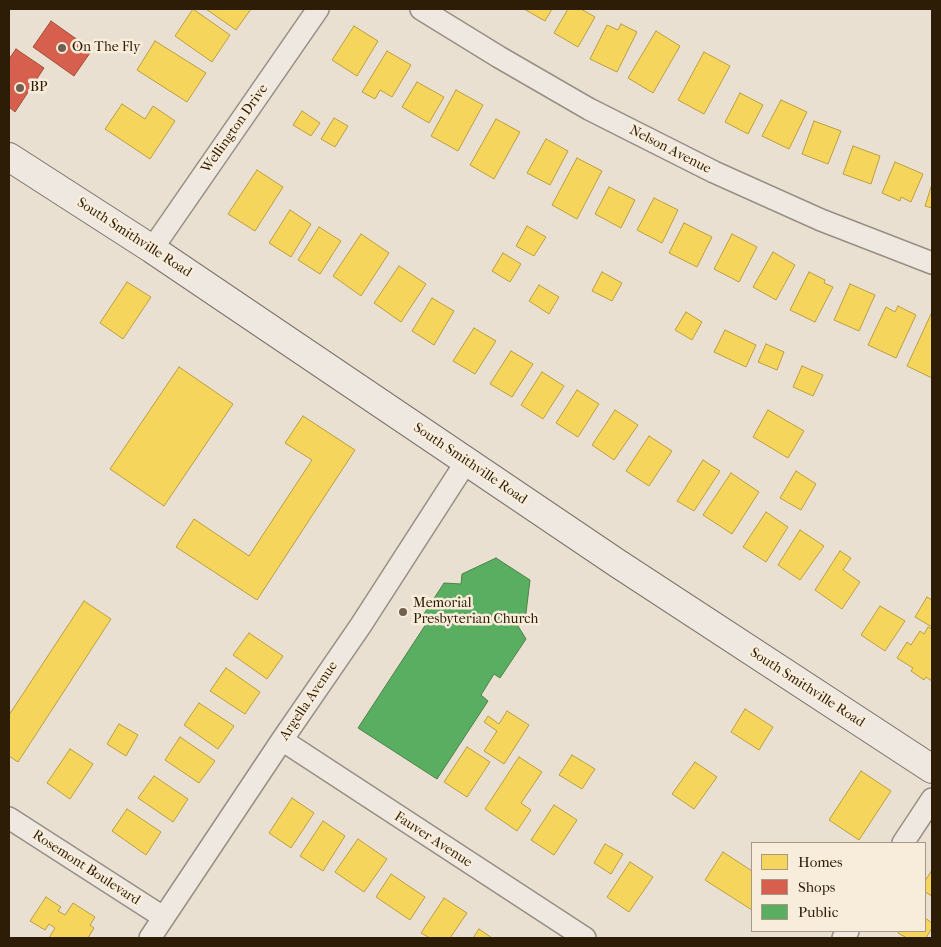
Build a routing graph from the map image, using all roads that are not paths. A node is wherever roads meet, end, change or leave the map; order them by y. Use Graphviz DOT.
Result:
graph roads {
  1 [pos="318,9"];
  2 [pos="422,9"];
  3 [pos="9,156"];
  4 [pos="152,249"];
  5 [pos="932,264"];
  6 [pos="466,462"];
  7 [pos="282,740"];
  8 [pos="932,769"];
  9 [pos="932,799"];
  10 [pos="9,818"];
  11 [pos="904,842"];
  12 [pos="163,917"];
  13 [pos="150,938"];
  14 [pos="585,938"];
  1 -- 4 [label="street, Wellington Drive"];
  2 -- 5 [label="street, Nelson Avenue"];
  3 -- 4 [label="main road, South Smithville Road"];
  4 -- 6 [label="main road, South Smithville Road"];
  6 -- 7 [label="street, Argella Avenue"];
  6 -- 8 [label="main road, South Smithville Road"];
  7 -- 12 [label="street, Argella Avenue"];
  7 -- 14 [label="street, Fauver Avenue"];
  9 -- 11 [label="street"];
  10 -- 12 [label="street, Rosemont Boulevard"];
  12 -- 13 [label="street, Argella Avenue"];
}
